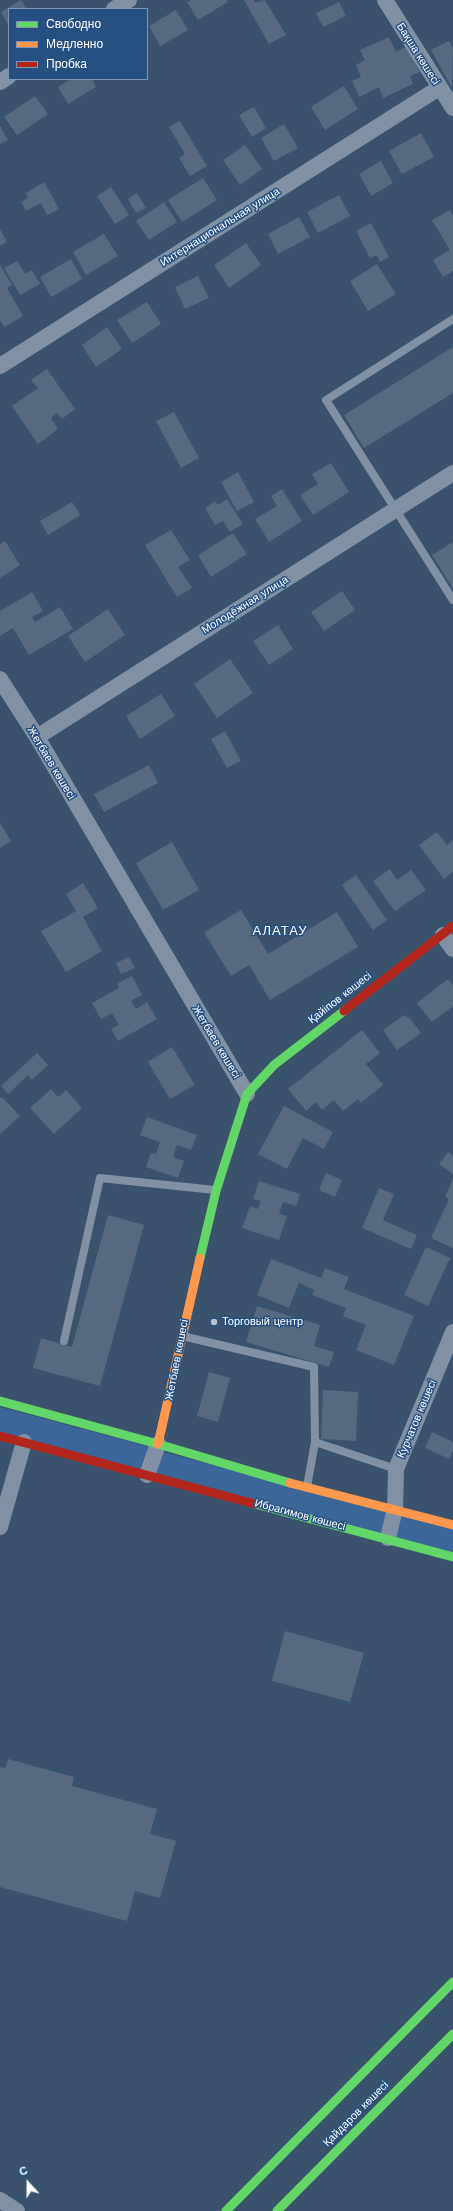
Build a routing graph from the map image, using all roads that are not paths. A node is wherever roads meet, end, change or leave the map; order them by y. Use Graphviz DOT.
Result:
graph roads {
  1 [pos="129,0"];
  2 [pos="385,0"];
  3 [pos="116,8"];
  4 [pos="439,88"];
  5 [pos="453,108"];
  6 [pos="453,318"];
  7 [pos="0,366"];
  8 [pos="453,473"];
  9 [pos="396,509"];
  10 [pos="453,600"];
  11 [pos="0,679"];
  12 [pos="37,737"];
  13 [pos="448,931"];
  14 [pos="453,948"];
  15 [pos="247,1094"];
  16 [pos="216,1191"];
  17 [pos="453,1332"];
  18 [pos="181,1336"];
  19 [pos="64,1341"];
  20 [pos="0,1401"];
  21 [pos="0,1436"];
  22 [pos="24,1442"];
  23 [pos="315,1442"];
  24 [pos="158,1444"];
  25 [pos="396,1469"];
  26 [pos="147,1475"];
  27 [pos="307,1488"];
  28 [pos="395,1509"];
  29 [pos="453,1525"];
  30 [pos="0,1527"];
  31 [pos="388,1538"];
  32 [pos="453,1557"];
  33 [pos="453,1982"];
  34 [pos="453,2034"];
  35 [pos="0,2200"];
  36 [pos="17,2211"];
  37 [pos="226,2211"];
  38 [pos="277,2211"];
  1 -- 3 [label="street"];
  2 -- 4 [label="street, Бақша көшесі"];
  4 -- 5 [label="street, Бақша көшесі"];
  4 -- 7 [label="street, Интернациональная улица"];
  6 -- 9 [label="lane"];
  8 -- 9 [label="street, Молодёжная улица"];
  9 -- 10 [label="lane"];
  9 -- 12 [label="street, Молодёжная улица"];
  11 -- 12 [label="street, Жетбаев көшесі"];
  12 -- 15 [label="street, Жетбаев көшесі"];
  13 -- 14 [label="street"];
  13 -- 15 [label="street, Қайіпов көшесі"];
  15 -- 16 [label="street, Жетбаев көшесі"];
  16 -- 18 [label="street, Жетбаев көшесі"];
  16 -- 19 [label="lane"];
  17 -- 25 [label="street, Курчатов көшесі"];
  18 -- 23 [label="lane"];
  18 -- 24 [label="street, Жетбаев көшесі"];
  20 -- 24 [label="street"];
  21 -- 22 [label="street, Ибрагимов көшесі"];
  22 -- 26 [label="street, Ибрагимов көшесі"];
  22 -- 30 [label="street"];
  23 -- 25 [label="lane"];
  23 -- 27 [label="lane"];
  24 -- 26 [label="street"];
  24 -- 27 [label="street"];
  25 -- 28 [label="street, Курчатов көшесі"];
  26 -- 31 [label="street, Ибрагимов көшесі"];
  27 -- 28 [label="street"];
  28 -- 29 [label="street"];
  28 -- 31 [label="street, Курчатов көшесі"];
  31 -- 32 [label="street, Ибрагимов көшесі"];
  33 -- 37 [label="street"];
  34 -- 38 [label="street, Қайдаров көшесі"];
  35 -- 36 [label="street"];
}
